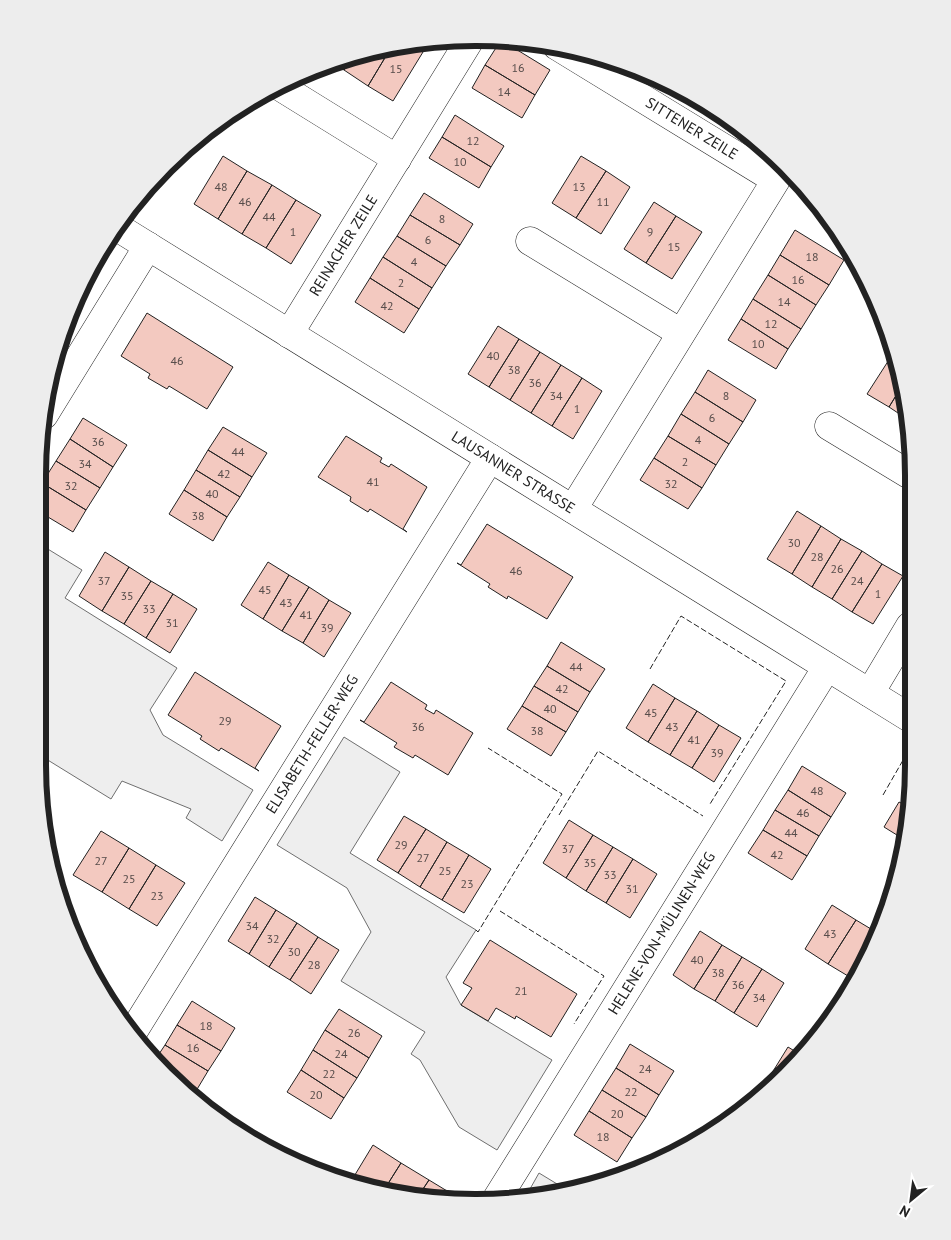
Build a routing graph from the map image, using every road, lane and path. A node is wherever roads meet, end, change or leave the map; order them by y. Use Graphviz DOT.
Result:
graph roads {
  1 [pos="466,46"];
  2 [pos="580,59"];
  3 [pos="287,91"];
  4 [pos="397,159"];
  5 [pos="780,173"];
  6 [pos="123,231"];
  7 [pos="530,241"];
  8 [pos="148,246"];
  9 [pos="681,333"];
  10 [pos="289,334"];
  11 [pos="53,401"];
  12 [pos="829,426"];
  13 [pos="490,458"];
  14 [pos="905,472"];
  15 [pos="573,509"];
  16 [pos="905,634"];
  17 [pos="827,667"];
  18 [pos="870,693"];
  19 [pos="905,715"];
  20 [pos="136,1027"];
  21 [pos="500,1193"];
  1 -- 4 [label="street, REINACHER ZEILE"];
  2 -- 5 [label="street, SITTENER ZEILE"];
  3 -- 4 [label="street"];
  4 -- 10 [label="street, REINACHER ZEILE"];
  5 -- 9 [label="street, SITTENER ZEILE"];
  6 -- 8 [label="street, LAUSANNER STRASSE"];
  7 -- 9 [label="street"];
  8 -- 10 [label="street, LAUSANNER STRASSE"];
  8 -- 11 [label="street"];
  9 -- 15 [label="street, SITTENER ZEILE"];
  10 -- 13 [label="street, LAUSANNER STRASSE"];
  12 -- 14 [label="street"];
  13 -- 15 [label="street, LAUSANNER STRASSE"];
  13 -- 20 [label="street, ELISABETH-FELLER-WEG"];
  15 -- 17 [label="street, LAUSANNER STRASSE"];
  16 -- 18 [label="street"];
  17 -- 18 [label="street, LAUSANNER STRASSE"];
  17 -- 21 [label="street, HELENE-VON-MÜLINEN-WEG"];
  18 -- 19 [label="street, LAUSANNER STRASSE"];
}
